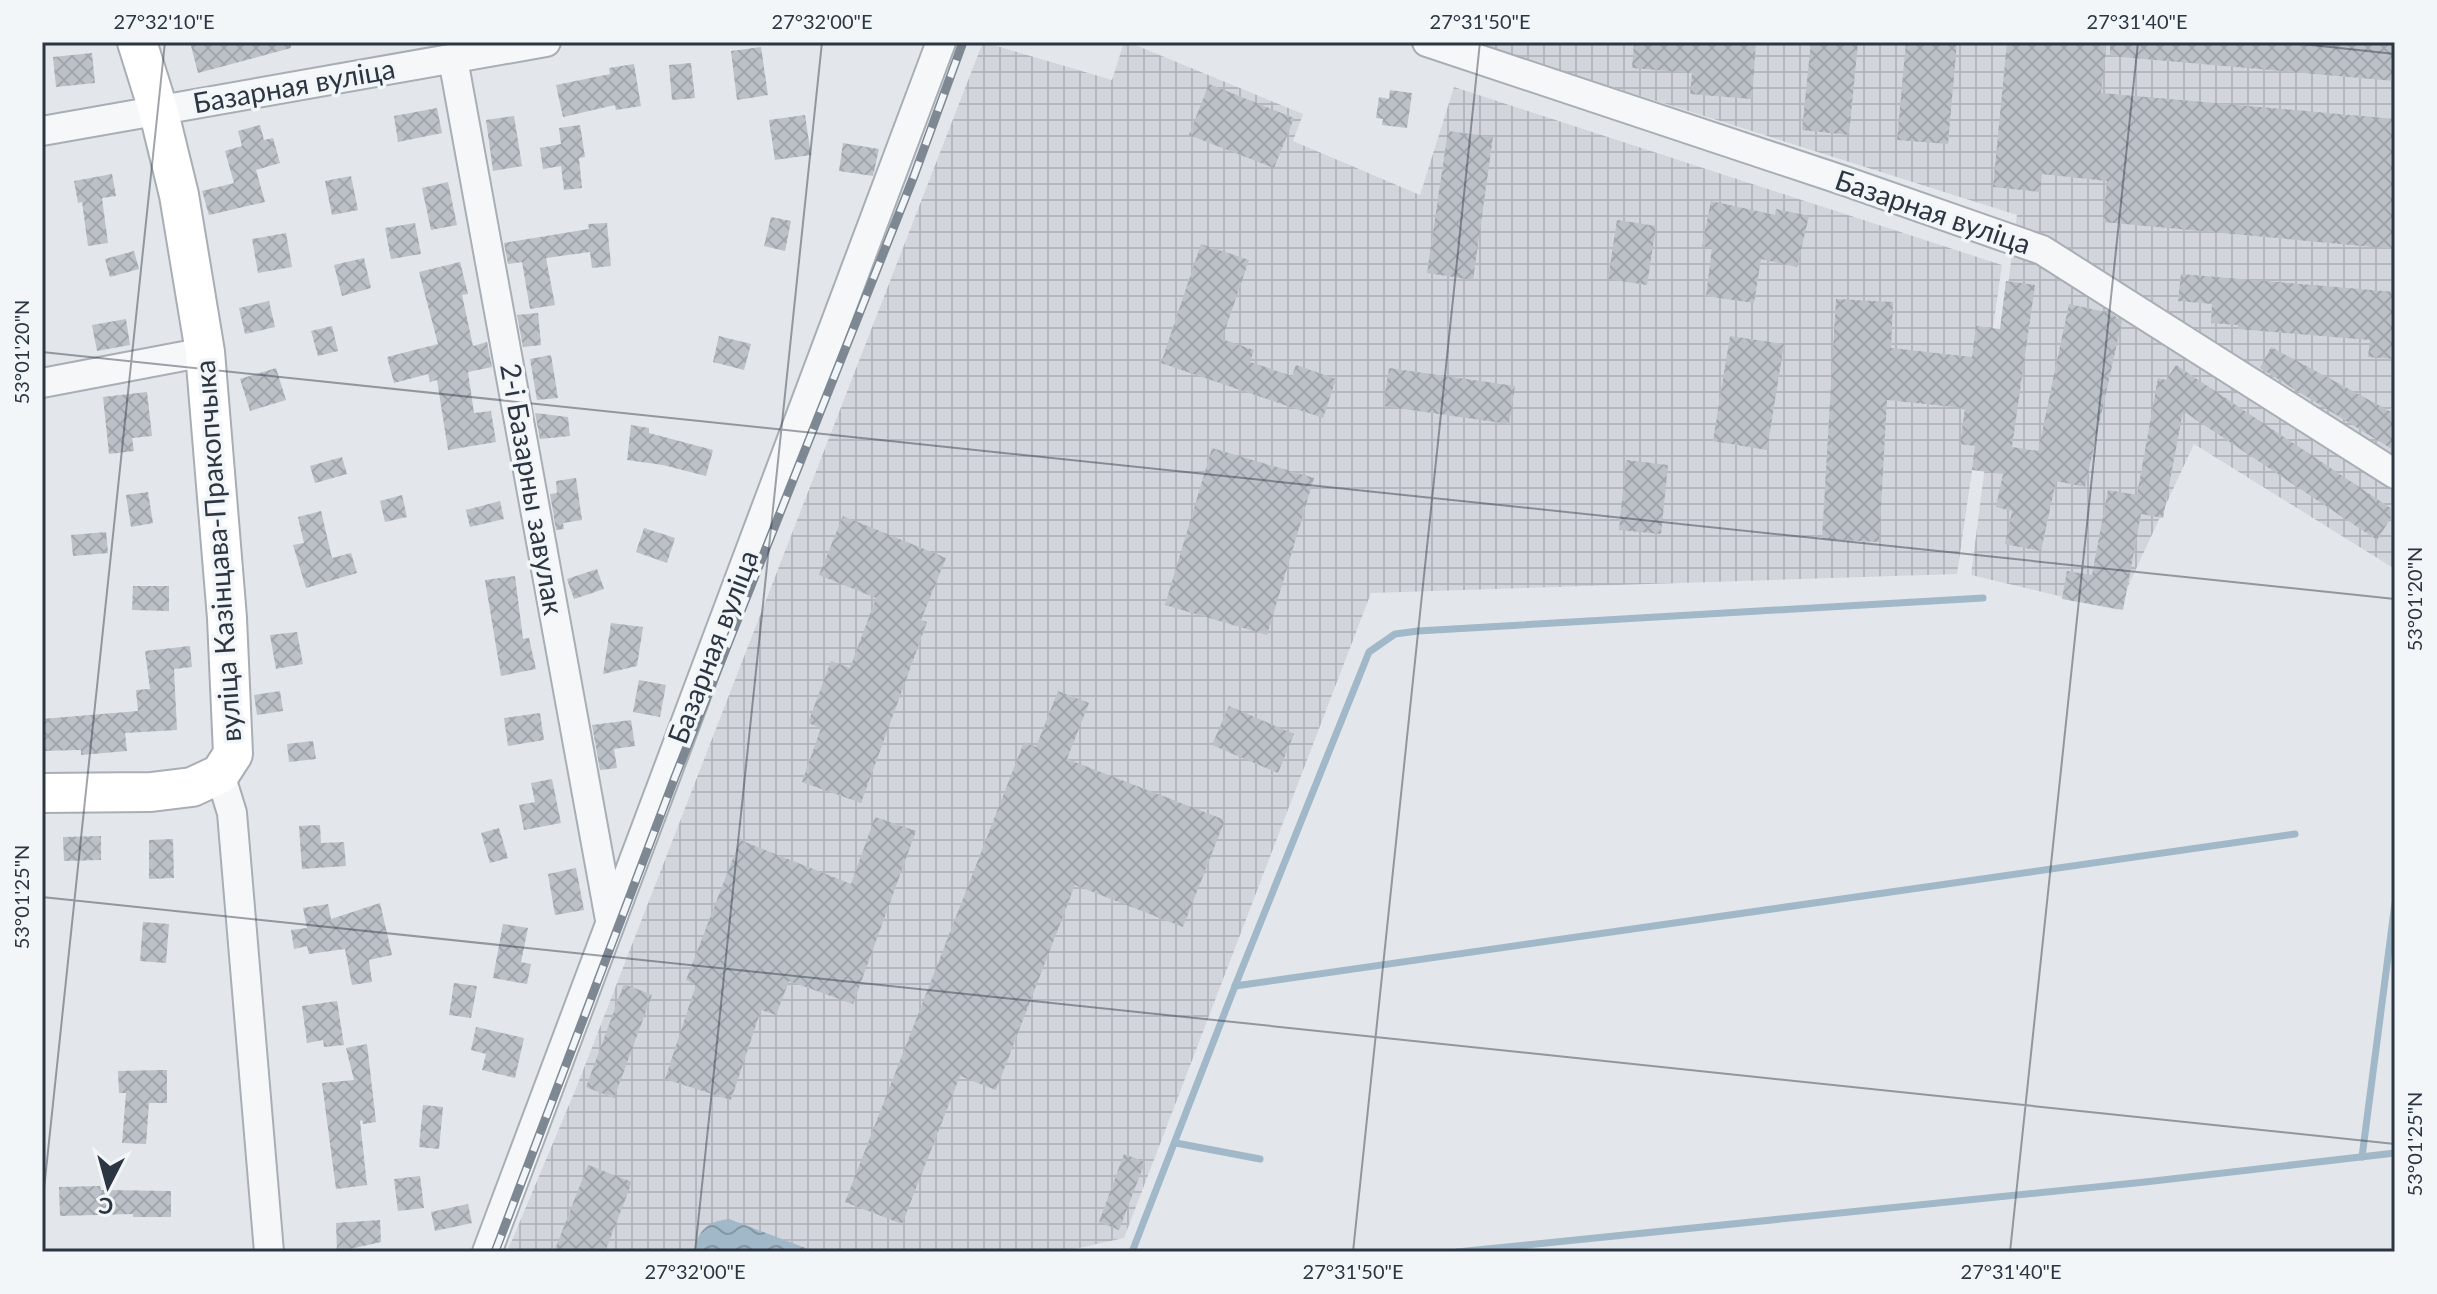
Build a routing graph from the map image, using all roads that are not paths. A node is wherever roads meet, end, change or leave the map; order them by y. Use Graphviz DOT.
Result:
graph roads {
  1 [pos="137,42"];
  2 [pos="546,42"];
  3 [pos="941,42"];
  4 [pos="1427,42"];
  5 [pos="453,59"];
  6 [pos="158,109"];
  7 [pos="42,131"];
  8 [pos="205,352"];
  9 [pos="42,383"];
  10 [pos="2395,474"];
  11 [pos="220,774"];
  12 [pos="42,793"];
  13 [pos="610,920"];
  14 [pos="269,1252"];
  15 [pos="487,1252"];
  1 -- 6 [label="street, вуліца Казінцава-Пракопчыка"];
  2 -- 5 [label="street, Базарная вуліца"];
  3 -- 13 [label="street, Базарная вуліца"];
  4 -- 10 [label="street, Базарная вуліца"];
  5 -- 6 [label="street, Базарная вуліца"];
  5 -- 13 [label="street, 2-і Базарны завулак"];
  6 -- 7 [label="street, Базарная вуліца"];
  6 -- 8 [label="street, вуліца Казінцава-Пракопчыка"];
  8 -- 9 [label="street"];
  8 -- 11 [label="street, вуліца Казінцава-Пракопчыка"];
  11 -- 12 [label="street"];
  11 -- 14 [label="street, вуліца Казінцава-Пракопчыка"];
  13 -- 15 [label="street, Базарная вуліца"];
}
